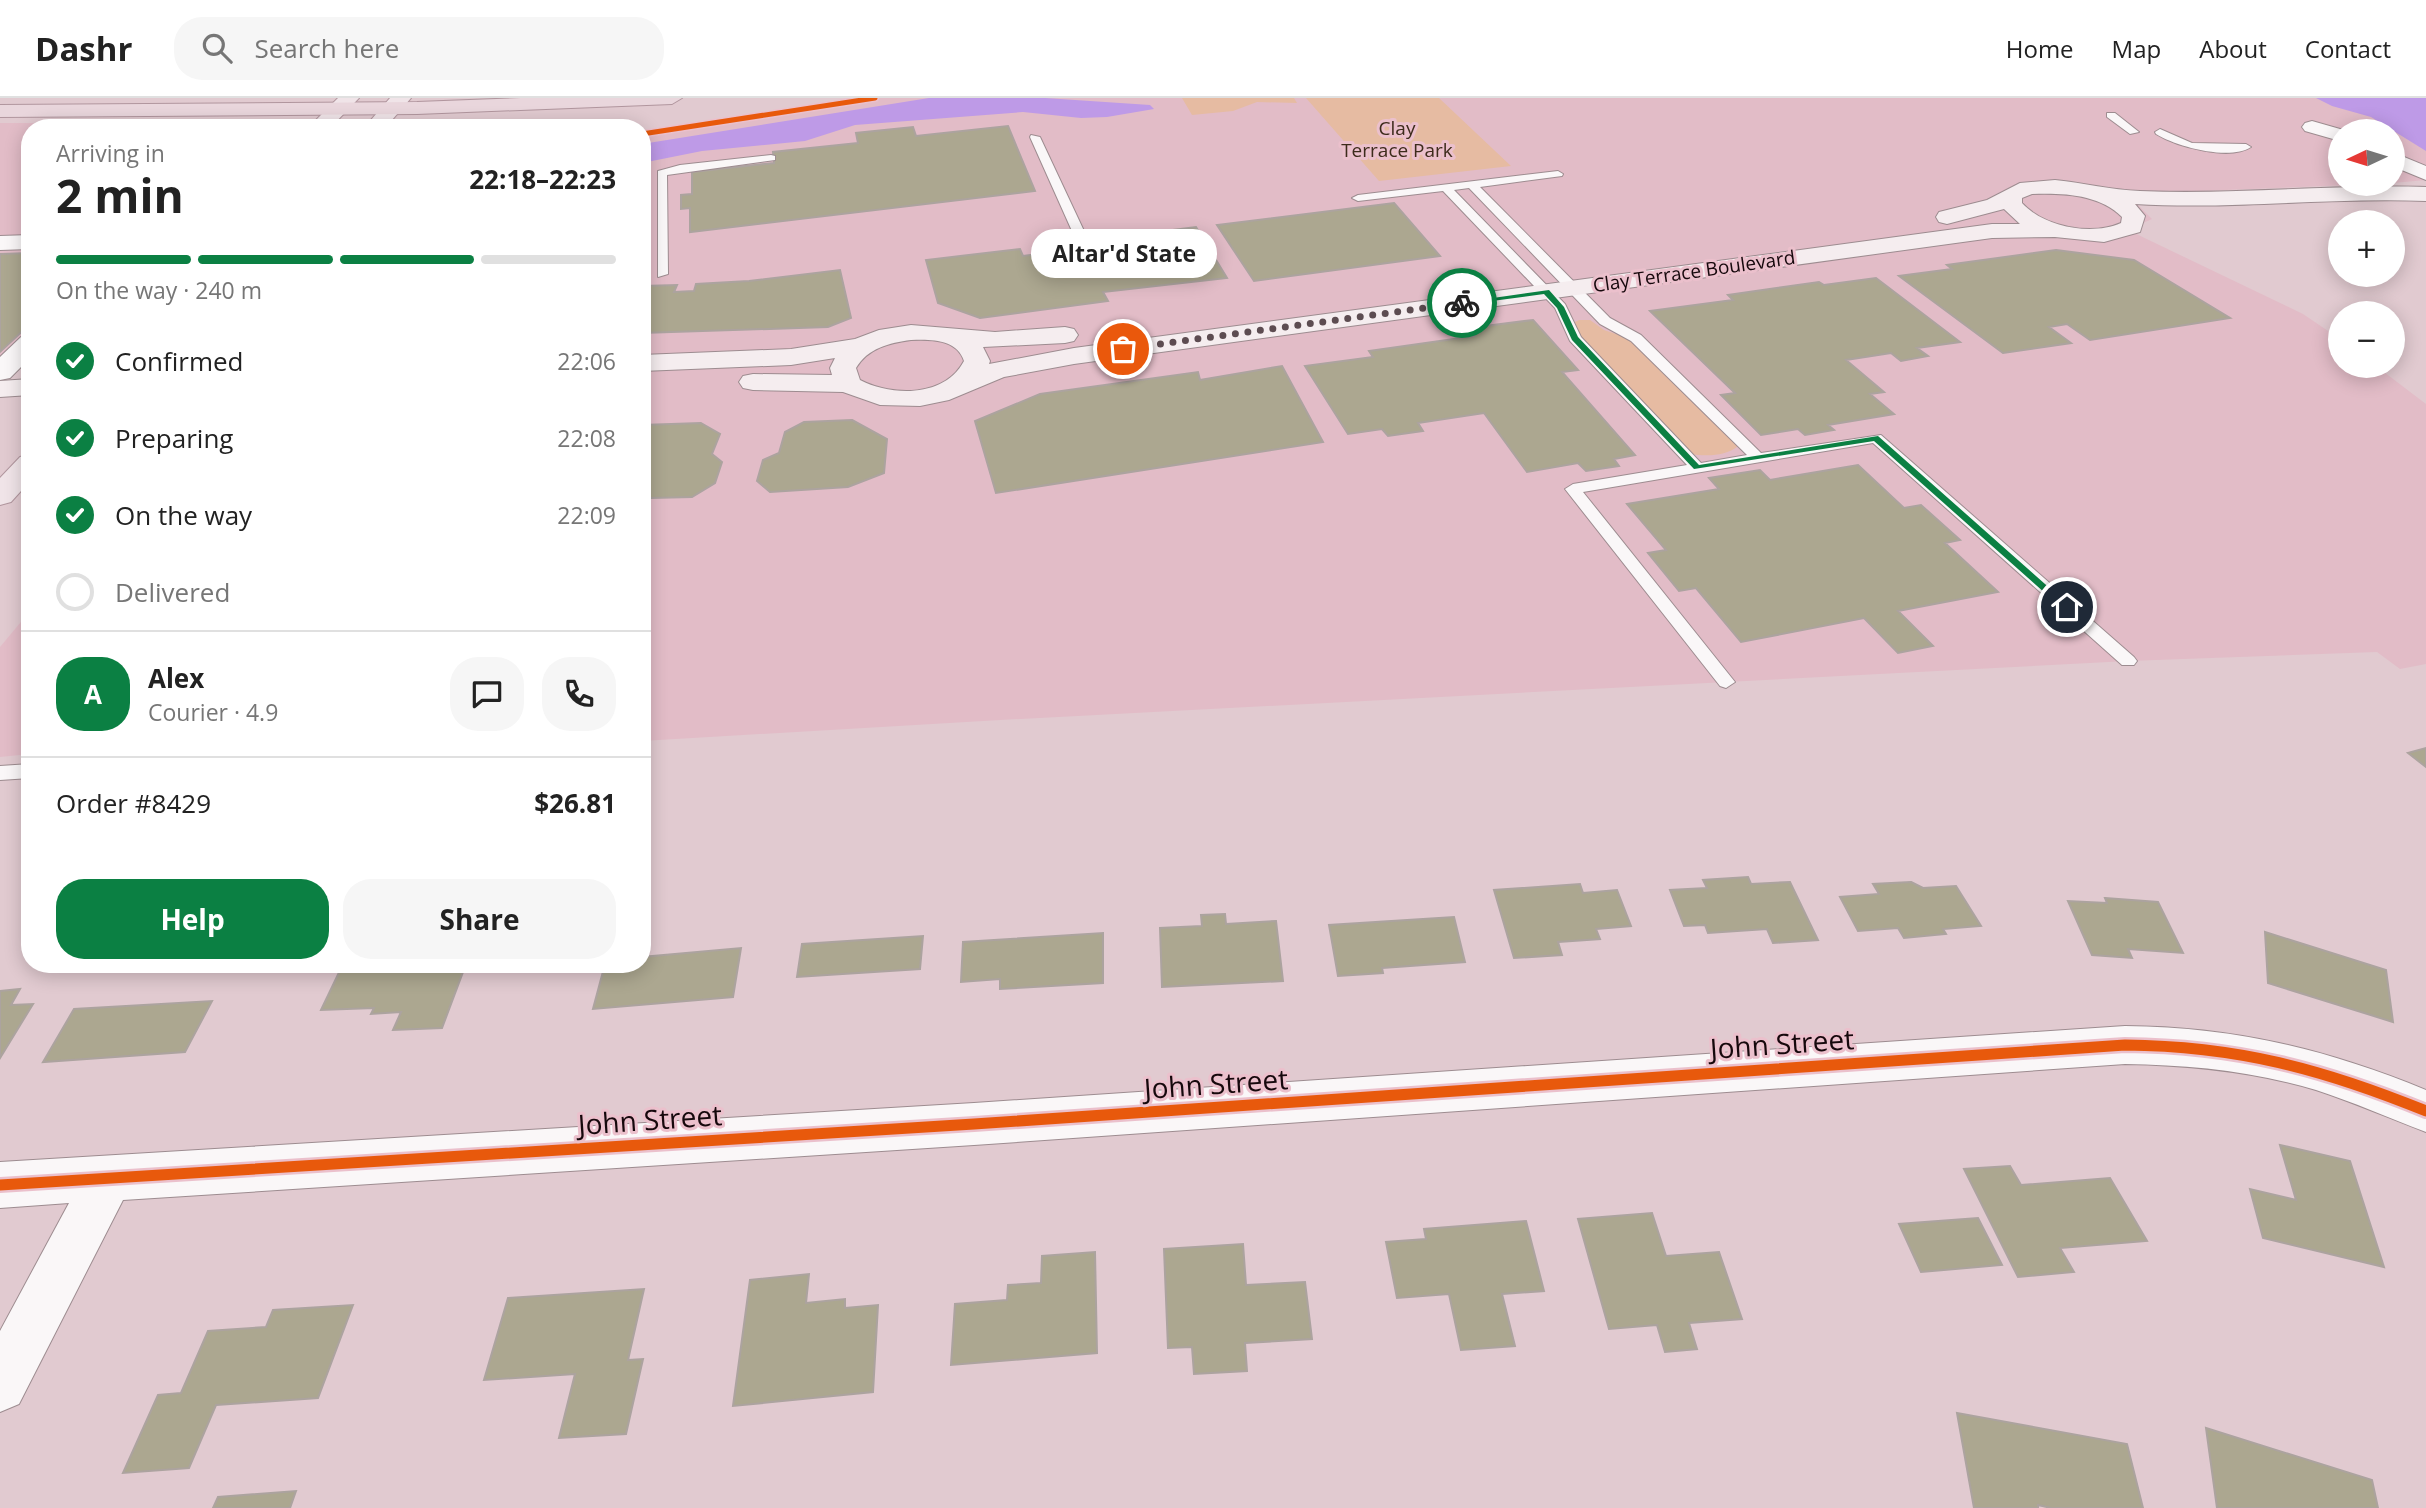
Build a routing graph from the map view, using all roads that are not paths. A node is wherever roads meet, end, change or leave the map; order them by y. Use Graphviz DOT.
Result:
graph roads {
  1 [pos="672,98"];
  2 [pos="344,103"];
  3 [pos="397,103"];
  4 [pos="0,111"];
  5 [pos="2111,115"];
  6 [pos="327,119"];
  7 [pos="382,119"];
  8 [pos="2312,127"];
  9 [pos="2134,132"];
  10 [pos="2160,132"];
  11 [pos="2328,132"];
  12 [pos="1035,137"];
  13 [pos="2246,147"];
  14 [pos="771,158"];
  15 [pos="2405,164"];
  16 [pos="1558,174"];
  17 [pos="2426,174"];
  18 [pos="1472,185"];
  19 [pos="1446,188"];
  20 [pos="2014,194"];
  21 [pos="2426,194"];
  22 [pos="2098,195"];
  23 [pos="1358,198"];
  24 [pos="2426,201"];
  25 [pos="2132,227"];
  26 [pos="2056,230"];
  27 [pos="1078,232"];
  28 [pos="21,242"];
  29 [pos="0,243"];
  30 [pos="662,274"];
  31 [pos="1552,280"];
  32 [pos="951,336"];
  33 [pos="862,346"];
  34 [pos="21,352"];
  35 [pos="651,364"];
  36 [pos="0,372"];
  37 [pos="848,384"];
  38 [pos="960,384"];
  39 [pos="651,386"];
  40 [pos="21,387"];
  41 [pos="0,388"];
  42 [pos="0,408"];
  43 [pos="21,408"];
  44 [pos="1758,458"];
  45 [pos="1697,468"];
  46 [pos="21,473"];
  47 [pos="0,496"];
  48 [pos="2128,661"];
  49 [pos="1726,681"];
  50 [pos="21,772"];
  51 [pos="0,773"];
  52 [pos="2426,1111"];
  53 [pos="108,1179"];
  54 [pos="0,1185"];
  55 [pos="0,1385"];
  1 -- 3 [label="highway"];
  2 -- 3 [label="highway"];
  2 -- 4 [label="highway"];
  2 -- 6 [label="main road"];
  3 -- 7 [label="main road"];
  5 -- 9 [label="lane"];
  8 -- 11 [label="street"];
  10 -- 13 [label="lane"];
  12 -- 27 [label="lane"];
  14 -- 30 [label="lane"];
  15 -- 17 [label="street"];
  16 -- 18 [label="lane"];
  18 -- 19 [label="lane"];
  18 -- 31 [label="lane"];
  19 -- 23 [label="lane"];
  19 -- 31 [label="lane"];
  20 -- 22 [label="street, Clay Terrace Boulevard"];
  20 -- 26 [label="street"];
  20 -- 31 [label="street, Clay Terrace Boulevard"];
  21 -- 22 [label="street"];
  22 -- 25 [label="street"];
  24 -- 25 [label="street"];
  25 -- 26 [label="street"];
  26 -- 31 [label="street, Clay Terrace Boulevard"];
  28 -- 29 [label="street"];
  31 -- 32 [label="street, Clay Terrace Boulevard"];
  31 -- 38 [label="street, Clay Terrace Boulevard"];
  31 -- 44 [label="lane"];
  31 -- 45 [label="lane"];
  32 -- 33 [label="street, Clay Terrace Boulevard"];
  32 -- 38 [label="street"];
  33 -- 35 [label="street"];
  33 -- 37 [label="street"];
  34 -- 36 [label="street"];
  37 -- 38 [label="street, Clay Terrace Boulevard"];
  37 -- 39 [label="street"];
  40 -- 41 [label="street"];
  42 -- 43 [label="street"];
  44 -- 45 [label="lane"];
  44 -- 48 [label="lane"];
  45 -- 49 [label="lane"];
  46 -- 47 [label="main road"];
  50 -- 51 [label="lane"];
  52 -- 53 [label="street, John Street"];
  53 -- 54 [label="street, John Street"];
  53 -- 55 [label="street"];
}
